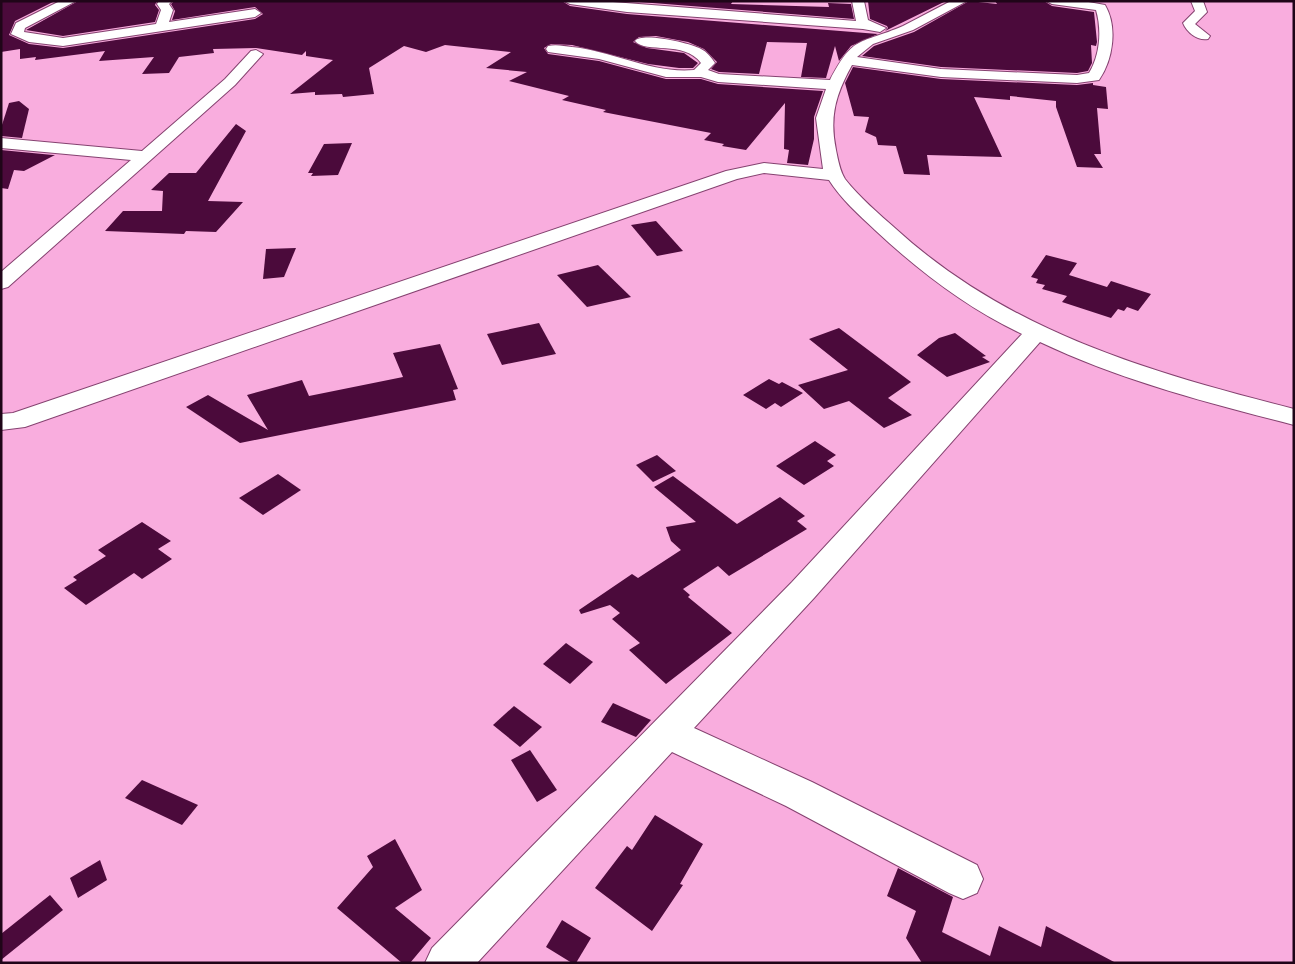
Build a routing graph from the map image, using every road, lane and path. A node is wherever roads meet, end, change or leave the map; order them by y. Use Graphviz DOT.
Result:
graph roads {
  1 [pos="70,1"];
  2 [pos="166,1"];
  3 [pos="570,1"];
  4 [pos="858,1"];
  5 [pos="961,1"];
  6 [pos="1052,1"];
  7 [pos="1197,1"];
  8 [pos="255,13"];
  9 [pos="866,25"];
  10 [pos="161,27"];
  11 [pos="902,31"];
  12 [pos="1204,36"];
  13 [pos="641,42"];
  14 [pos="553,49"];
  15 [pos="256,54"];
  16 [pos="847,60"];
  17 [pos="702,73"];
  18 [pos="836,85"];
  19 [pos="1,143"];
  20 [pos="145,156"];
  21 [pos="835,175"];
  22 [pos="1,283"];
  23 [pos="1035,334"];
  24 [pos="1294,417"];
  25 [pos="1,422"];
  26 [pos="667,733"];
  27 [pos="963,879"];
  28 [pos="448,963"];
  1 -- 10 [label="street"];
  2 -- 10 [label="street"];
  3 -- 9 [label="street"];
  4 -- 9 [label="street"];
  5 -- 11 [label="street"];
  6 -- 16 [label="street"];
  7 -- 12 [label="street"];
  8 -- 10 [label="street"];
  9 -- 11 [label="street"];
  11 -- 16 [label="street"];
  13 -- 17 [label="street"];
  14 -- 17 [label="street"];
  15 -- 20 [label="street"];
  16 -- 18 [label="street"];
  17 -- 18 [label="street"];
  18 -- 21 [label="street"];
  19 -- 20 [label="street"];
  20 -- 22 [label="street"];
  21 -- 23 [label="street"];
  21 -- 25 [label="street"];
  23 -- 24 [label="street"];
  23 -- 26 [label="street"];
  26 -- 27 [label="street"];
  26 -- 28 [label="street"];
}
